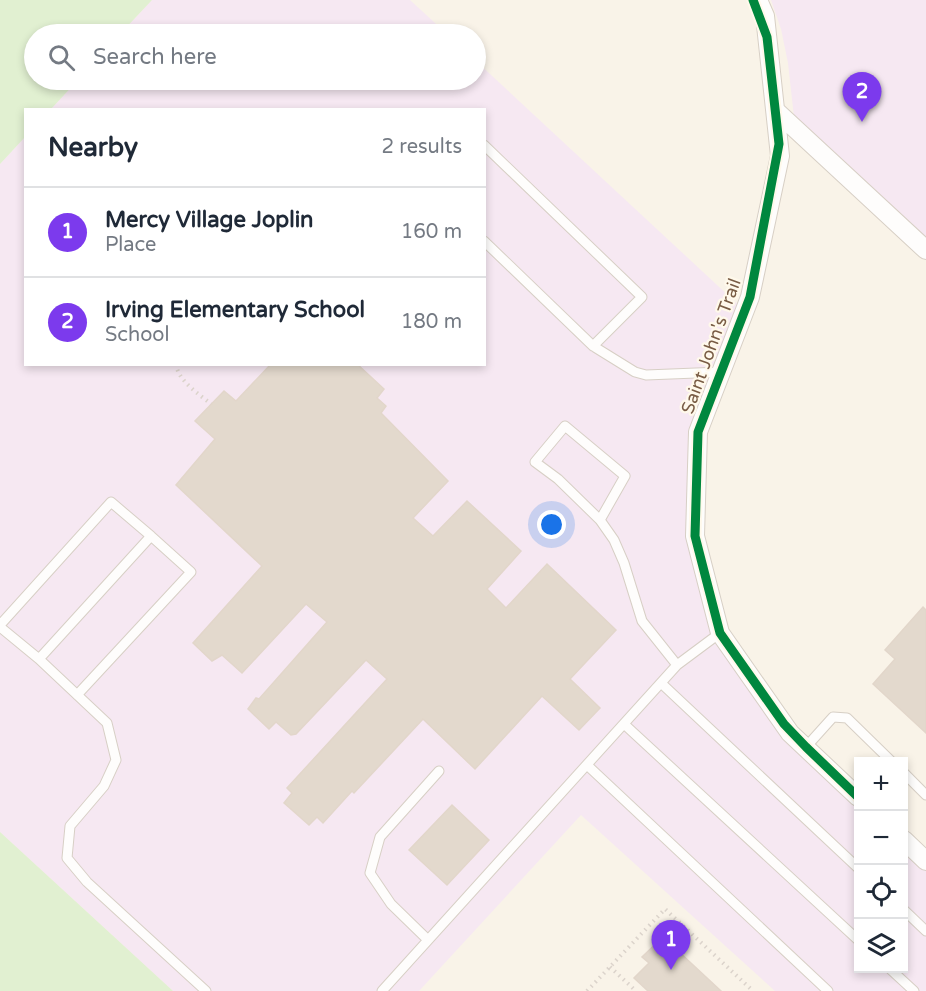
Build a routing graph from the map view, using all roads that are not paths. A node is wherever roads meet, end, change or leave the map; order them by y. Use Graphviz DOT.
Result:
graph roads {
  1 [pos="758,0"];
  2 [pos="775,110"];
  3 [pos="486,148"];
  4 [pos="486,243"];
  5 [pos="926,250"];
  6 [pos="593,346"];
  7 [pos="721,372"];
  8 [pos="600,520"];
  9 [pos="151,536"];
  10 [pos="0,626"];
  11 [pos="720,633"];
  12 [pos="39,659"];
  13 [pos="677,665"];
  14 [pos="661,683"];
  15 [pos="78,695"];
  16 [pos="624,724"];
  17 [pos="806,747"];
  18 [pos="887,757"];
  19 [pos="587,765"];
  20 [pos="439,771"];
  21 [pos="908,778"];
  22 [pos="854,793"];
  23 [pos="926,795"];
  24 [pos="908,845"];
  25 [pos="926,861"];
  26 [pos="855,865"];
  27 [pos="908,915"];
  28 [pos="926,932"];
  29 [pos="854,936"];
  30 [pos="428,940"];
  31 [pos="894,973"];
  32 [pos="206,991"];
  33 [pos="382,991"];
  34 [pos="828,991"];
  35 [pos="914,991"];
  1 -- 2 [label="street"];
  2 -- 5 [label="street"];
  2 -- 7 [label="street"];
  3 -- 6 [label="lane"];
  4 -- 6 [label="lane"];
  6 -- 7 [label="lane"];
  7 -- 11 [label="street"];
  8 -- 8 [label="lane"];
  8 -- 13 [label="lane"];
  9 -- 10 [label="lane"];
  9 -- 12 [label="lane"];
  9 -- 15 [label="lane"];
  10 -- 12 [label="lane"];
  11 -- 13 [label="lane"];
  11 -- 17 [label="street"];
  12 -- 15 [label="lane"];
  13 -- 14 [label="lane"];
  14 -- 16 [label="lane"];
  14 -- 26 [label="lane"];
  15 -- 32 [label="lane"];
  16 -- 19 [label="lane"];
  16 -- 29 [label="lane"];
  17 -- 18 [label="lane"];
  17 -- 22 [label="street"];
  19 -- 30 [label="lane"];
  19 -- 34 [label="lane"];
  20 -- 30 [label="lane"];
  21 -- 23 [label="lane"];
  24 -- 25 [label="street"];
  27 -- 28 [label="lane"];
  30 -- 33 [label="lane"];
  31 -- 35 [label="lane"];
}
